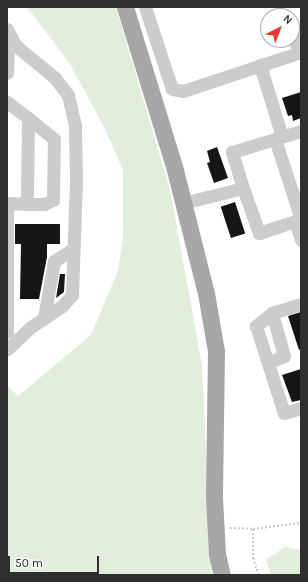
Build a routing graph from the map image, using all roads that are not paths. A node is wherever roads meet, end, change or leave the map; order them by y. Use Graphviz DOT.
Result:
graph roads {
  1 [pos="125,7"];
  2 [pos="145,7"];
  3 [pos="8,32"];
  4 [pos="300,52"];
  5 [pos="260,65"];
  6 [pos="7,73"];
  7 [pos="7,102"];
  8 [pos="28,118"];
  9 [pos="301,131"];
  10 [pos="278,138"];
  11 [pos="243,188"];
  12 [pos="7,203"];
  13 [pos="183,203"];
  14 [pos="27,204"];
  15 [pos="7,210"];
  16 [pos="299,220"];
  17 [pos="301,240"];
  18 [pos="73,249"];
  19 [pos="301,304"];
  20 [pos="272,313"];
  21 [pos="44,318"];
  22 [pos="7,332"];
  23 [pos="7,349"];
  24 [pos="268,363"];
  25 [pos="301,408"];
  26 [pos="222,575"];
  1 -- 13 [label="main road"];
  2 -- 5 [label="lane"];
  3 -- 6 [label="lane"];
  3 -- 18 [label="lane"];
  4 -- 5 [label="lane"];
  5 -- 10 [label="lane"];
  7 -- 8 [label="lane"];
  8 -- 14 [label="lane"];
  8 -- 14 [label="lane"];
  9 -- 10 [label="lane"];
  10 -- 11 [label="lane"];
  10 -- 16 [label="lane"];
  11 -- 13 [label="lane"];
  11 -- 16 [label="lane"];
  12 -- 14 [label="lane"];
  13 -- 26 [label="main road"];
  15 -- 22 [label="lane"];
  16 -- 17 [label="lane"];
  18 -- 21 [label="lane"];
  18 -- 21 [label="lane"];
  19 -- 20 [label="lane"];
  20 -- 24 [label="lane"];
  20 -- 24 [label="lane"];
  21 -- 23 [label="lane"];
  24 -- 25 [label="lane"];
}
